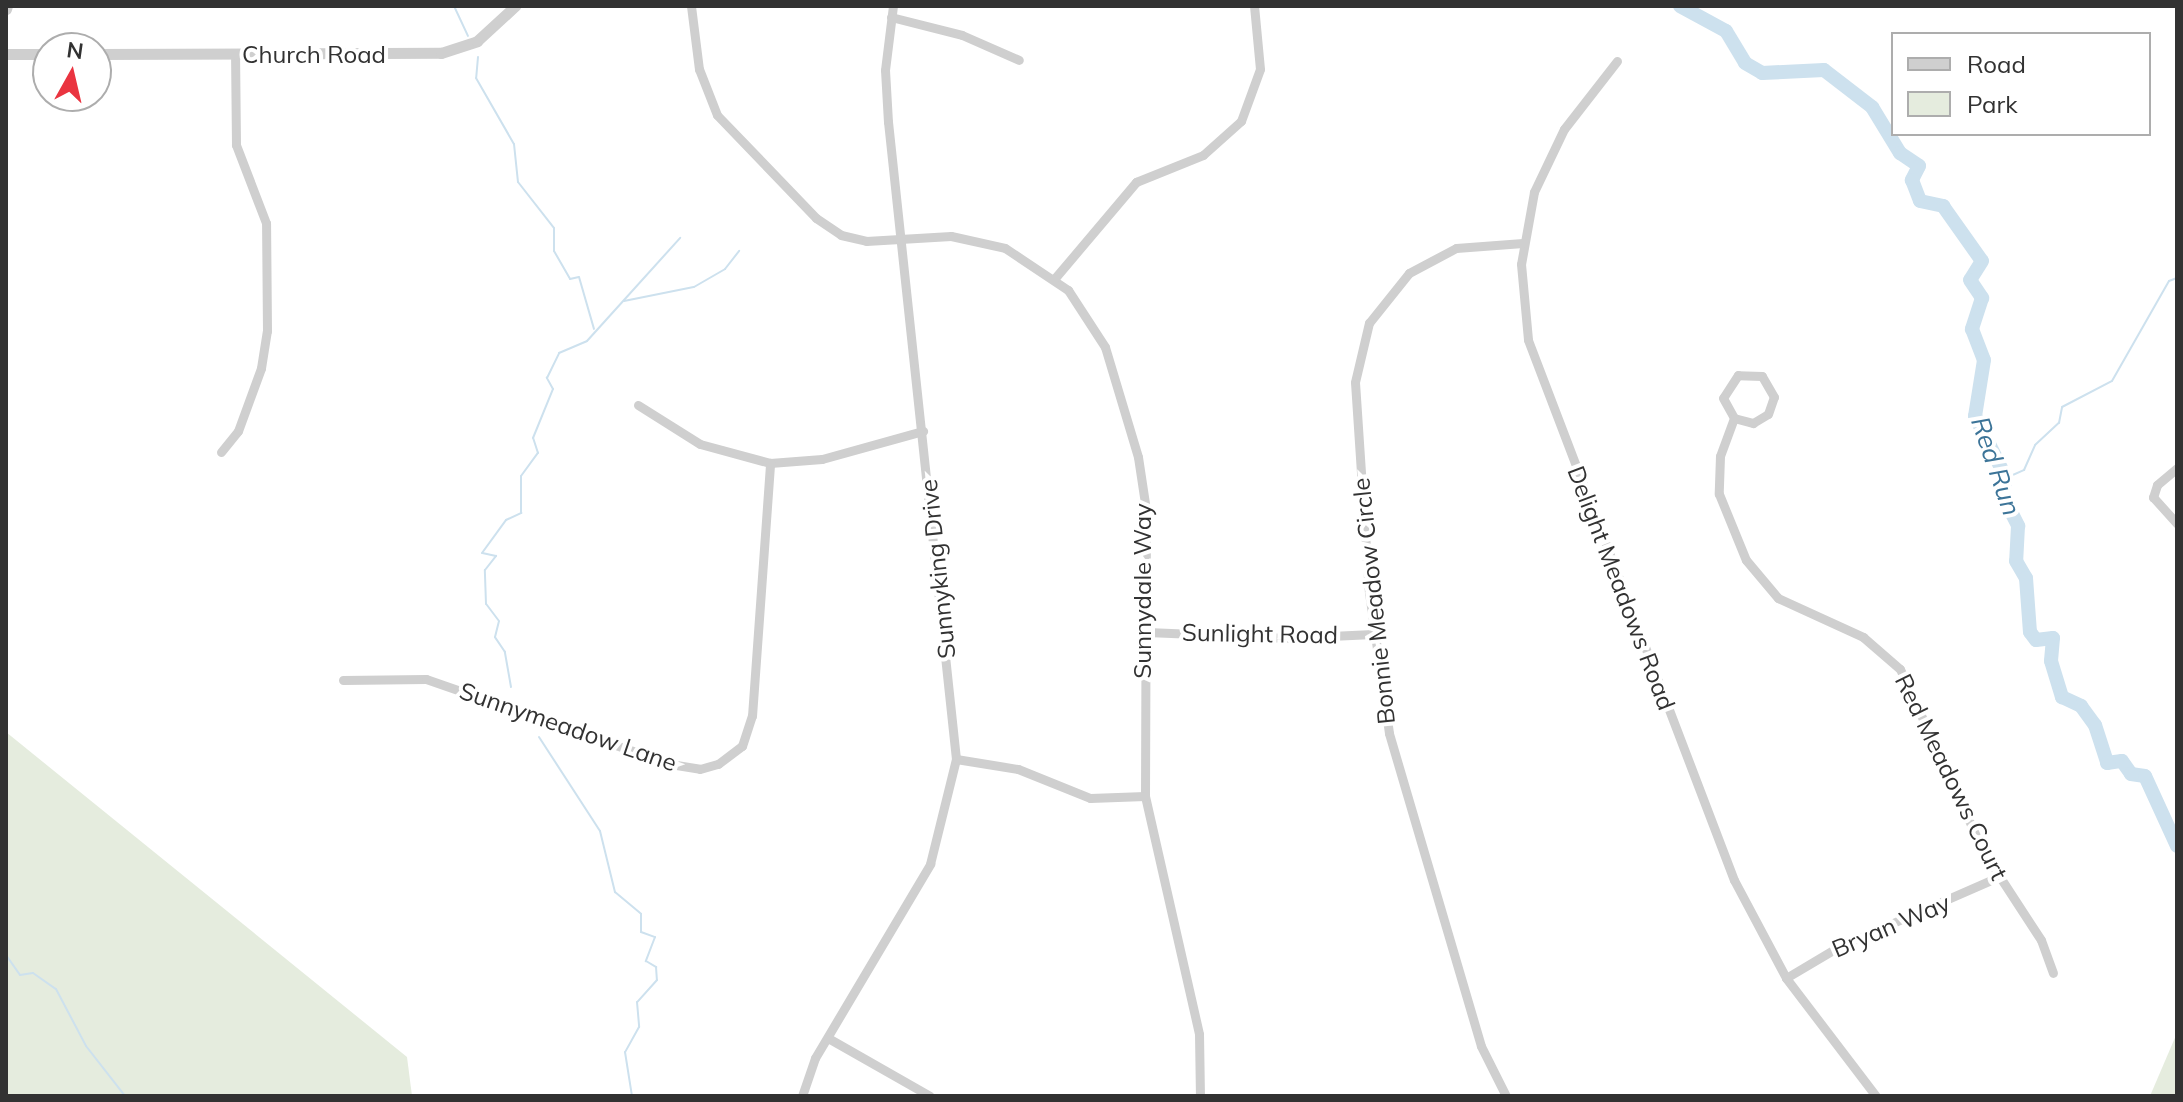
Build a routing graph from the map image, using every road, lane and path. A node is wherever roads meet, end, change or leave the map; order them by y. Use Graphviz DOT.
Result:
graph roads {
  1 [pos="515,6"];
  2 [pos="691,6"];
  3 [pos="893,6"];
  4 [pos="1254,6"];
  5 [pos="891,17"];
  6 [pos="6,54"];
  7 [pos="32,54"];
  8 [pos="112,54"];
  9 [pos="235,55"];
  10 [pos="1019,60"];
  11 [pos="1617,61"];
  12 [pos="902,240"];
  13 [pos="1523,243"];
  14 [pos="1055,278"];
  15 [pos="638,405"];
  16 [pos="1734,418"];
  17 [pos="923,431"];
  18 [pos="221,452"];
  19 [pos="770,463"];
  20 [pos="2177,468"];
  21 [pos="2177,524"];
  22 [pos="1147,632"];
  23 [pos="1373,634"];
  24 [pos="343,680"];
  25 [pos="956,759"];
  26 [pos="1145,796"];
  27 [pos="1998,877"];
  28 [pos="2053,973"];
  29 [pos="1786,978"];
  30 [pos="828,1038"];
  31 [pos="802,1096"];
  32 [pos="930,1096"];
  33 [pos="1200,1096"];
  34 [pos="1506,1096"];
  35 [pos="1876,1096"];
  1 -- 9 [label="street, Church Road"];
  2 -- 12 [label="street, Sunnydale Way"];
  3 -- 5 [label="street, Sunnyking Drive"];
  4 -- 14 [label="street"];
  5 -- 10 [label="street"];
  5 -- 12 [label="street, Sunnyking Drive"];
  6 -- 7 [label="street"];
  8 -- 9 [label="street, Church Road"];
  9 -- 18 [label="street"];
  11 -- 13 [label="street, Delight Meadows Road"];
  12 -- 14 [label="street, Sunnydale Way"];
  12 -- 17 [label="street, Sunnyking Drive"];
  13 -- 23 [label="street, Bonnie Meadow Circle"];
  13 -- 29 [label="street, Delight Meadows Road"];
  14 -- 22 [label="street, Sunnydale Way"];
  15 -- 19 [label="street"];
  16 -- 16 [label="street, Red Meadows Court"];
  16 -- 27 [label="street, Red Meadows Court"];
  17 -- 19 [label="street"];
  17 -- 25 [label="street, Sunnyking Drive"];
  19 -- 24 [label="street, Sunnymeadow Lane"];
  20 -- 21 [label="street"];
  22 -- 23 [label="street, Sunlight Road"];
  22 -- 26 [label="street, Sunnydale Way"];
  23 -- 34 [label="street, Bonnie Meadow Circle"];
  25 -- 26 [label="street"];
  25 -- 30 [label="street, Sunnyking Drive"];
  26 -- 33 [label="street, Sunnydale Way"];
  27 -- 28 [label="street, Red Meadows Court"];
  27 -- 29 [label="street, Bryan Way"];
  29 -- 35 [label="street, Delight Meadows Road"];
  30 -- 31 [label="street, Sunnyking Drive"];
  30 -- 32 [label="street"];
}
